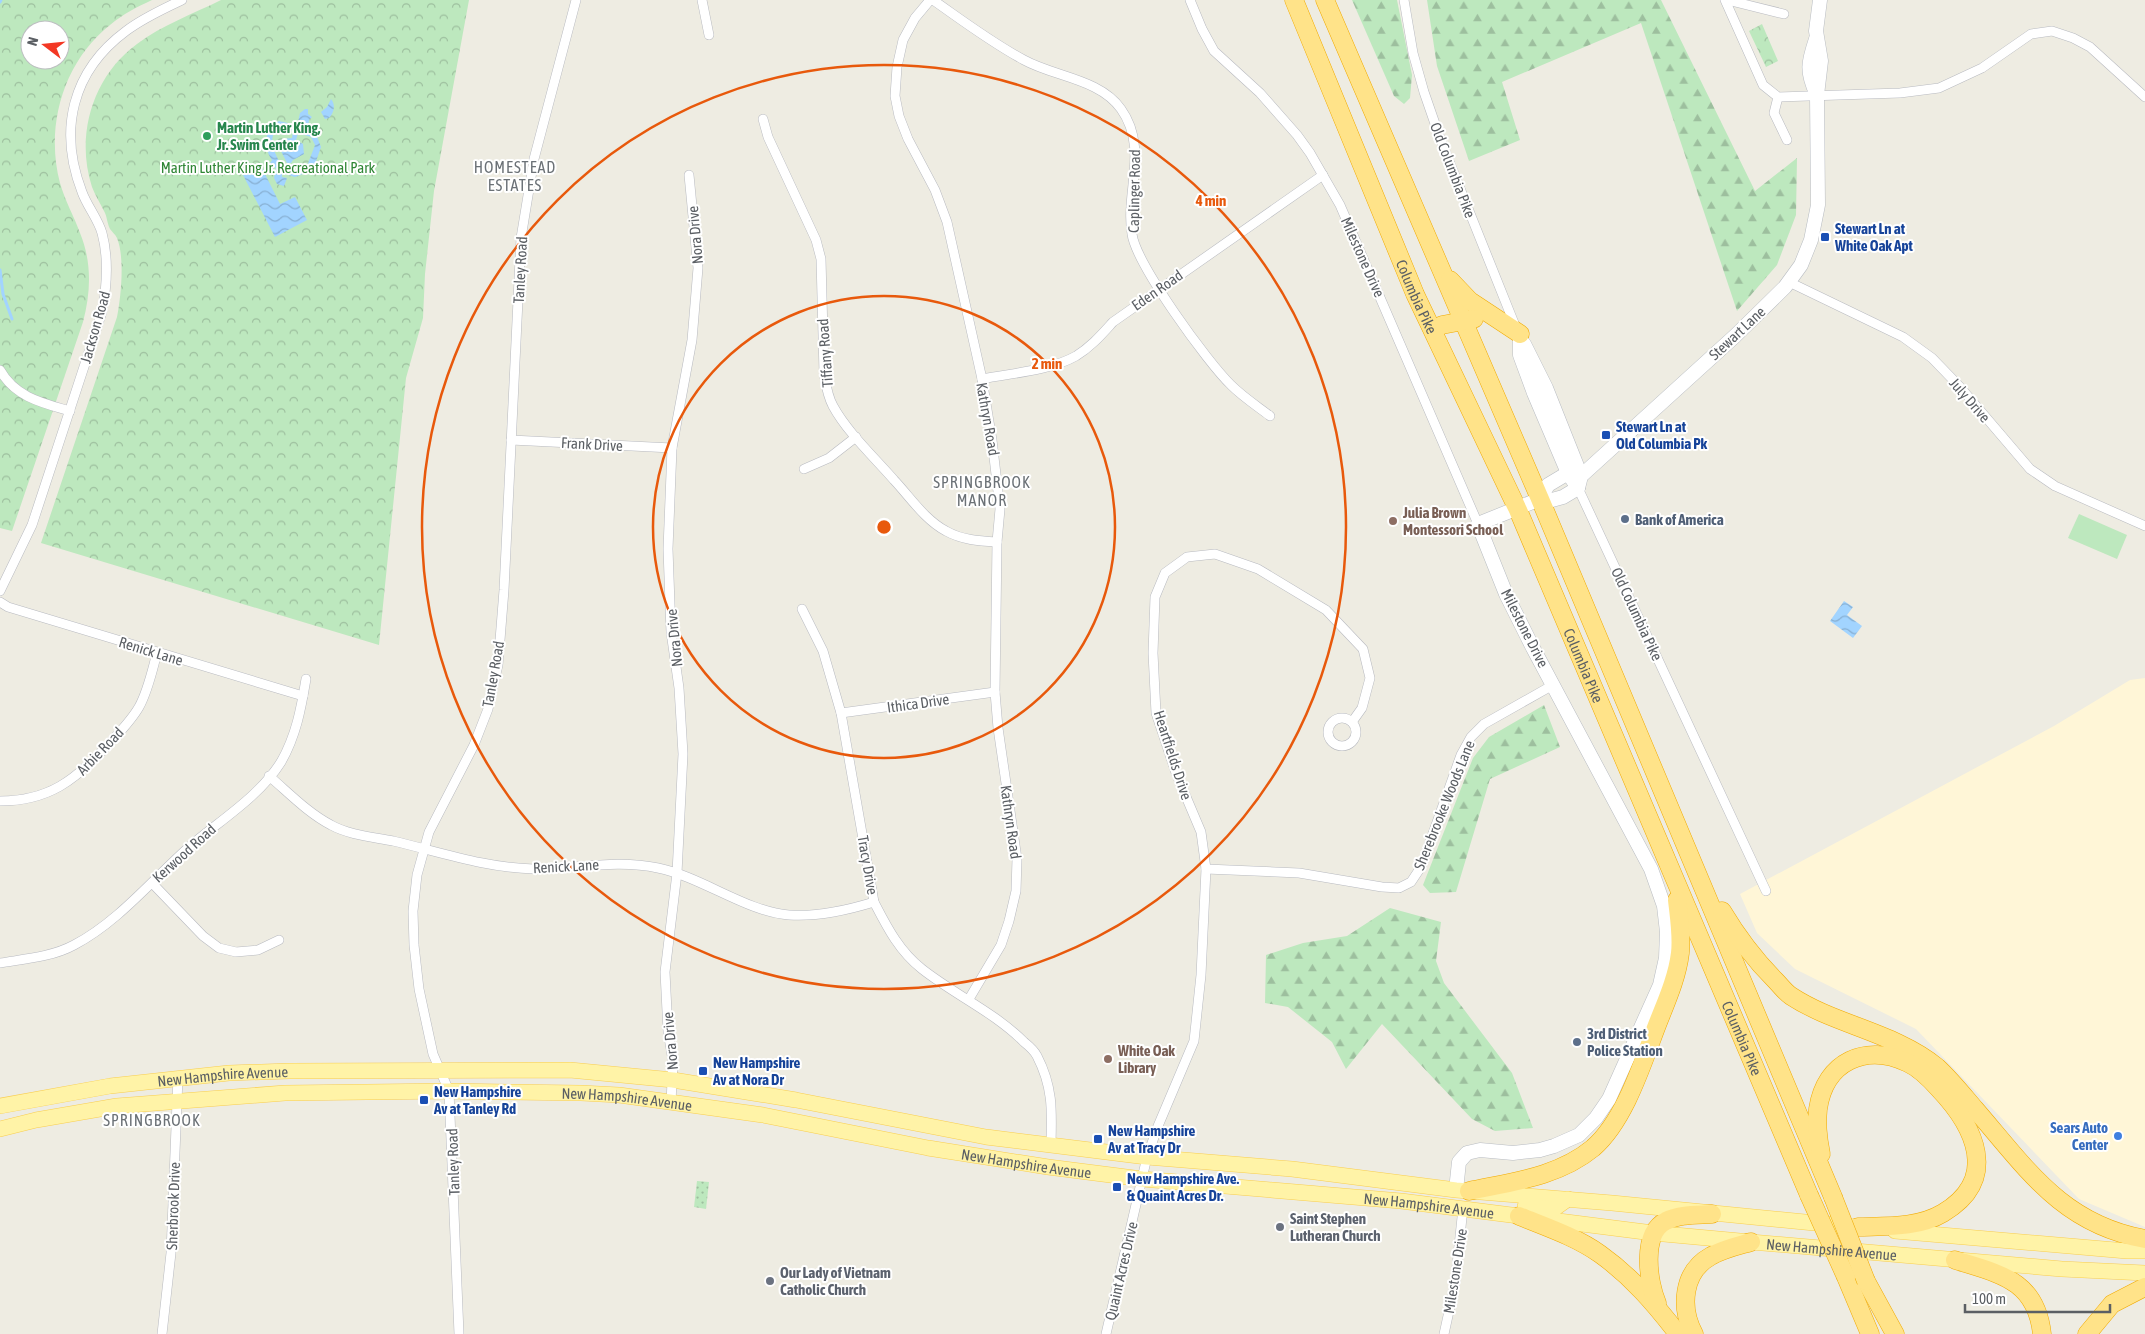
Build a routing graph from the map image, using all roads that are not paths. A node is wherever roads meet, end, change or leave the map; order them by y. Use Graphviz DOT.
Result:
graph roads {
  1 [pos="182,0"];
  2 [pos="576,0"];
  3 [pos="702,0"];
  4 [pos="931,0"];
  5 [pos="1190,0"];
  6 [pos="1294,0"];
  7 [pos="1325,0"];
  8 [pos="1404,0"];
  9 [pos="1726,0"];
  10 [pos="1820,0"];
  11 [pos="1784,14"];
  12 [pos="708,35"];
  13 [pos="1817,95"];
  14 [pos="1778,97"];
  15 [pos="2145,97"];
  16 [pos="764,118"];
  17 [pos="1788,140"];
  18 [pos="690,175"];
  19 [pos="1323,175"];
  20 [pos="1441,271"];
  21 [pos="1788,282"];
  22 [pos="1159,288"];
  23 [pos="1464,320"];
  24 [pos="1432,330"];
  25 [pos="1513,330"];
  26 [pos="0,370"];
  27 [pos="982,379"];
  28 [pos="70,411"];
  29 [pos="1270,416"];
  30 [pos="856,437"];
  31 [pos="511,440"];
  32 [pos="672,448"];
  33 [pos="804,469"];
  34 [pos="1576,479"];
  35 [pos="1540,499"];
  36 [pos="1518,510"];
  37 [pos="1478,524"];
  38 [pos="2145,526"];
  39 [pos="997,542"];
  40 [pos="0,590"];
  41 [pos="0,602"];
  42 [pos="802,609"];
  43 [pos="157,653"];
  44 [pos="306,679"];
  45 [pos="1553,685"];
  46 [pos="995,692"];
  47 [pos="303,696"];
  48 [pos="841,713"];
  49 [pos="1352,722"];
  50 [pos="269,776"];
  51 [pos="0,801"];
  52 [pos="424,848"];
  53 [pos="1688,854"];
  54 [pos="1206,869"];
  55 [pos="678,873"];
  56 [pos="1673,878"];
  57 [pos="152,883"];
  58 [pos="1766,891"];
  59 [pos="874,902"];
  60 [pos="279,940"];
  61 [pos="0,963"];
  62 [pos="969,999"];
  63 [pos="440,1070"];
  64 [pos="178,1078"];
  65 [pos="673,1080"];
  66 [pos="449,1091"];
  67 [pos="177,1101"];
  68 [pos="671,1102"];
  69 [pos="0,1106"];
  70 [pos="919,1125"];
  71 [pos="0,1129"];
  72 [pos="1051,1144"];
  73 [pos="915,1146"];
  74 [pos="1148,1156"];
  75 [pos="1142,1179"];
  76 [pos="1829,1189"];
  77 [pos="1463,1191"];
  78 [pos="1568,1199"];
  79 [pos="1401,1201"];
  80 [pos="1464,1208"];
  81 [pos="1712,1214"];
  82 [pos="1519,1216"];
  83 [pos="1858,1227"];
  84 [pos="1653,1233"];
  85 [pos="2145,1239"];
  86 [pos="1751,1242"];
  87 [pos="2145,1251"];
  88 [pos="1955,1260"];
  89 [pos="2145,1261"];
  90 [pos="2062,1269"];
  91 [pos="2145,1273"];
  92 [pos="1846,1277"];
  93 [pos="1866,1281"];
  94 [pos="2145,1287"];
  95 [pos="1663,1315"];
  96 [pos="162,1334"];
  97 [pos="459,1334"];
  98 [pos="1106,1334"];
  99 [pos="1444,1334"];
  100 [pos="1678,1334"];
  101 [pos="1694,1334"];
  102 [pos="1860,1334"];
  103 [pos="1870,1334"];
  104 [pos="1889,1334"];
  105 [pos="1895,1334"];
  106 [pos="2042,1334"];
  107 [pos="2088,1334"];
  1 -- 28 [label="street, Jackson Road"];
  2 -- 31 [label="street, Tanley Road"];
  3 -- 12 [label="street"];
  4 -- 22 [label="street, Caplinger Road"];
  4 -- 27 [label="street, Kathryn Road"];
  5 -- 19 [label="street, Milestone Drive"];
  6 -- 24 [label="highway, Columbia Pike"];
  7 -- 20 [label="highway, Columbia Pike"];
  8 -- 25 [label="street, Old Columbia Pike"];
  9 -- 11 [label="street"];
  9 -- 14 [label="street"];
  10 -- 13 [label="street, Stewart Lane"];
  13 -- 14 [label="street"];
  13 -- 15 [label="street"];
  13 -- 21 [label="street, Stewart Lane"];
  14 -- 17 [label="street"];
  16 -- 30 [label="street, Tiffany Road"];
  18 -- 32 [label="street, Nora Drive"];
  19 -- 22 [label="street, Eden Road"];
  19 -- 37 [label="street, Milestone Drive"];
  20 -- 23 [label="highway, Columbia Pike"];
  20 -- 25 [label="highway"];
  21 -- 34 [label="street, Stewart Lane"];
  21 -- 38 [label="street, July Drive"];
  22 -- 27 [label="street, Eden Road"];
  22 -- 29 [label="street, Caplinger Road"];
  23 -- 24 [label="highway"];
  23 -- 25 [label="highway"];
  23 -- 35 [label="highway, Columbia Pike"];
  24 -- 36 [label="highway, Columbia Pike"];
  25 -- 34 [label="street, Old Columbia Pike"];
  26 -- 28 [label="street"];
  27 -- 39 [label="street, Kathryn Road"];
  28 -- 40 [label="street, Jackson Road"];
  30 -- 33 [label="street"];
  30 -- 39 [label="street, Tiffany Road"];
  31 -- 32 [label="street, Frank Drive"];
  31 -- 52 [label="street, Tanley Road"];
  32 -- 55 [label="street, Nora Drive"];
  34 -- 35 [label="street, Stewart Lane"];
  34 -- 58 [label="street, Old Columbia Pike"];
  35 -- 36 [label="street, Stewart Lane"];
  35 -- 53 [label="highway, Columbia Pike"];
  36 -- 37 [label="street, Stewart Lane"];
  36 -- 56 [label="highway, Columbia Pike"];
  37 -- 45 [label="street, Milestone Drive"];
  39 -- 46 [label="street, Kathryn Road"];
  41 -- 43 [label="street, Renick Lane"];
  42 -- 48 [label="street, Tracy Drive"];
  43 -- 47 [label="street, Renick Lane"];
  43 -- 51 [label="street, Arbie Road"];
  44 -- 47 [label="street, Kerwood Road"];
  45 -- 54 [label="street, Sherebrooke Woods Lane"];
  45 -- 77 [label="street, Milestone Drive"];
  46 -- 48 [label="street, Ithica Drive"];
  46 -- 62 [label="street, Kathryn Road"];
  47 -- 50 [label="street, Kerwood Road"];
  48 -- 59 [label="street, Tracy Drive"];
  49 -- 54 [label="street, Heartfields Drive"];
  50 -- 52 [label="street, Renick Lane"];
  50 -- 57 [label="street, Kerwood Road"];
  52 -- 55 [label="street, Renick Lane"];
  52 -- 63 [label="street, Tanley Road"];
  53 -- 76 [label="highway, Columbia Pike"];
  53 -- 85 [label="highway"];
  54 -- 74 [label="street, Heartfields Drive"];
  55 -- 59 [label="street, Renick Lane"];
  55 -- 65 [label="street, Nora Drive"];
  56 -- 77 [label="highway"];
  56 -- 92 [label="highway, Columbia Pike, bridge"];
  57 -- 60 [label="street"];
  57 -- 61 [label="street, Kerwood Road"];
  59 -- 62 [label="street, Tracy Drive"];
  62 -- 72 [label="street, Tracy Drive"];
  63 -- 64 [label="main road, New Hampshire Avenue"];
  63 -- 65 [label="main road, New Hampshire Avenue"];
  63 -- 66 [label="street, Tanley Road"];
  64 -- 67 [label="street, Sherbrook Drive"];
  64 -- 69 [label="main road, New Hampshire Avenue"];
  65 -- 68 [label="street, Nora Drive"];
  65 -- 70 [label="main road, New Hampshire Avenue"];
  66 -- 67 [label="main road, New Hampshire Avenue"];
  66 -- 68 [label="main road, New Hampshire Avenue"];
  66 -- 97 [label="street, Tanley Road"];
  67 -- 71 [label="main road, New Hampshire Avenue"];
  67 -- 96 [label="street, Sherbrook Drive"];
  68 -- 73 [label="main road, New Hampshire Avenue"];
  70 -- 72 [label="main road, New Hampshire Avenue"];
  70 -- 73 [label="main road"];
  72 -- 74 [label="main road, New Hampshire Avenue"];
  73 -- 75 [label="main road, New Hampshire Avenue"];
  74 -- 75 [label="street, Heartfields Drive"];
  74 -- 77 [label="main road, New Hampshire Avenue"];
  75 -- 79 [label="main road, New Hampshire Avenue"];
  75 -- 98 [label="street, Quaint Acres Drive"];
  76 -- 83 [label="highway"];
  76 -- 93 [label="highway, Columbia Pike, bridge"];
  77 -- 78 [label="main road, New Hampshire Avenue"];
  77 -- 79 [label="main road"];
  78 -- 80 [label="main road"];
  78 -- 81 [label="main road, New Hampshire Avenue"];
  79 -- 80 [label="main road, New Hampshire Avenue"];
  80 -- 82 [label="main road, New Hampshire Avenue"];
  80 -- 99 [label="street, Milestone Drive"];
  81 -- 83 [label="main road, New Hampshire Avenue"];
  81 -- 84 [label="highway"];
  82 -- 84 [label="main road, New Hampshire Avenue"];
  82 -- 95 [label="highway"];
  83 -- 87 [label="main road, New Hampshire Avenue"];
  84 -- 86 [label="main road, New Hampshire Avenue"];
  84 -- 95 [label="highway"];
  86 -- 88 [label="main road, New Hampshire Avenue"];
  86 -- 101 [label="highway"];
  88 -- 90 [label="main road, New Hampshire Avenue"];
  88 -- 106 [label="highway"];
  89 -- 90 [label="main road"];
  90 -- 91 [label="main road, New Hampshire Avenue"];
  92 -- 102 [label="highway"];
  92 -- 103 [label="highway, Columbia Pike"];
  93 -- 104 [label="highway, Columbia Pike"];
  93 -- 105 [label="highway"];
  94 -- 107 [label="highway"];
  95 -- 100 [label="highway"];
}
